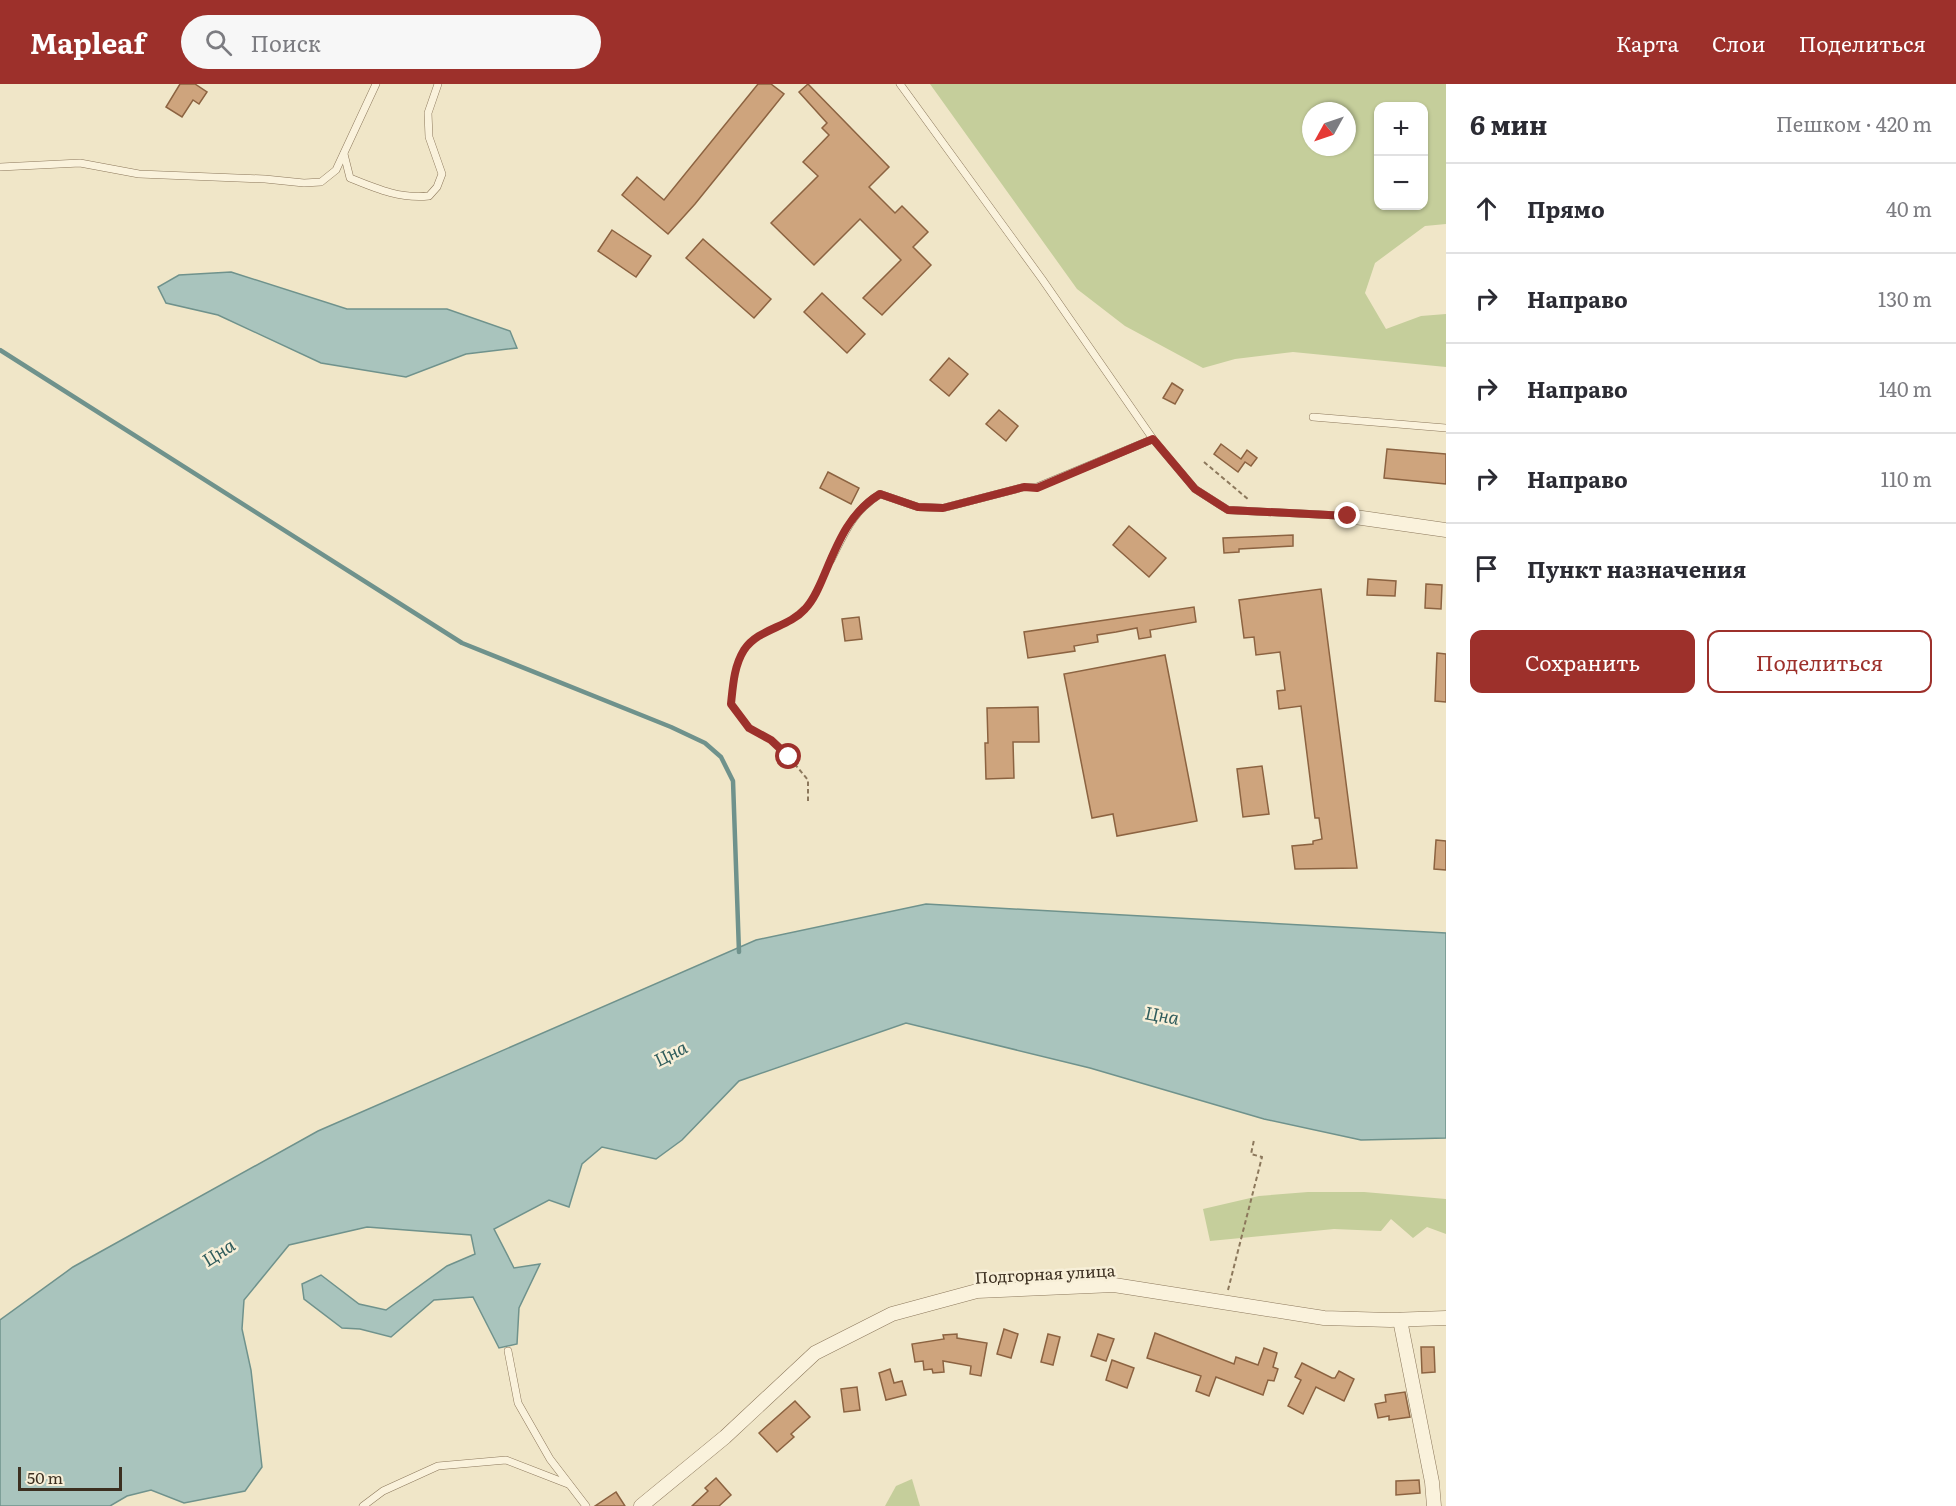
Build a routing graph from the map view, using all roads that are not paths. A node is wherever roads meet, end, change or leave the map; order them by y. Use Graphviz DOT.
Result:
graph roads {
  1 [pos="376,84"];
  2 [pos="438,84"];
  3 [pos="900,84"];
  4 [pos="344,154"];
  5 [pos="0,167"];
  6 [pos="1313,417"];
  7 [pos="1446,428"];
  8 [pos="1153,439"];
  9 [pos="1348,516"];
  10 [pos="1446,530"];
  11 [pos="831,560"];
  12 [pos="1446,1318"];
  13 [pos="1400,1320"];
  14 [pos="508,1351"];
  15 [pos="568,1484"];
  16 [pos="363,1506"];
  17 [pos="585,1506"];
  18 [pos="641,1506"];
  19 [pos="1434,1506"];
  1 -- 4 [label="lane"];
  2 -- 4 [label="lane"];
  3 -- 8 [label="lane"];
  4 -- 5 [label="lane"];
  6 -- 7 [label="lane"];
  8 -- 9 [label="lane"];
  8 -- 11 [label="lane"];
  9 -- 10 [label="street"];
  12 -- 13 [label="street, Подгорная улица"];
  13 -- 18 [label="street, Подгорная улица"];
  13 -- 19 [label="street"];
  14 -- 15 [label="lane"];
  15 -- 16 [label="lane"];
  15 -- 17 [label="lane"];
}
